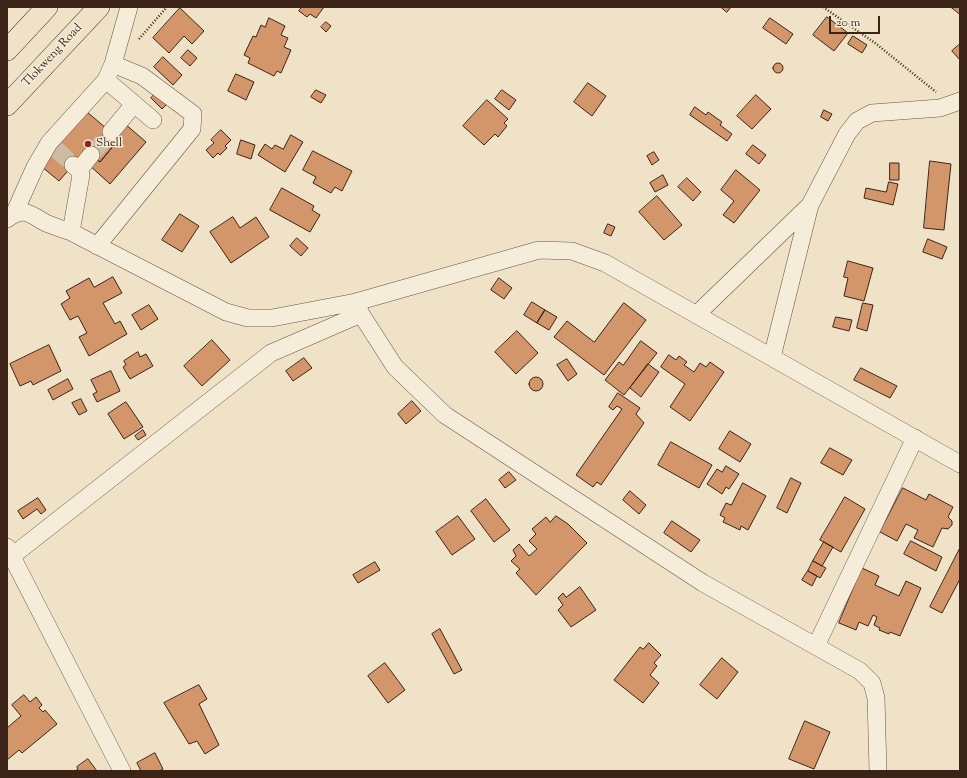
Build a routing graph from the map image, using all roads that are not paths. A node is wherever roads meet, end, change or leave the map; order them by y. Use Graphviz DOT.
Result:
graph roads {
  1 [pos="47,7"];
  2 [pos="99,7"];
  3 [pos="129,7"];
  4 [pos="7,50"];
  5 [pos="113,64"];
  6 [pos="106,80"];
  7 [pos="956,103"];
  8 [pos="134,104"];
  9 [pos="7,105"];
  10 [pos="153,120"];
  11 [pos="111,132"];
  12 [pos="91,155"];
  13 [pos="810,205"];
  14 [pos="11,217"];
  15 [pos="71,232"];
  16 [pos="98,246"];
  17 [pos="358,308"];
  18 [pos="697,314"];
  19 [pos="772,357"];
  20 [pos="915,438"];
  21 [pos="960,464"];
  22 [pos="9,551"];
  23 [pos="816,646"];
  24 [pos="122,771"];
  25 [pos="878,771"];
  1 -- 4 [label="main road"];
  2 -- 9 [label="main road, Tlokweng Road"];
  3 -- 5 [label="street"];
  5 -- 6 [label="street"];
  5 -- 16 [label="street"];
  6 -- 8 [label="street"];
  6 -- 14 [label="street"];
  7 -- 13 [label="street"];
  8 -- 10 [label="street"];
  8 -- 11 [label="street"];
  12 -- 15 [label="street"];
  13 -- 18 [label="street"];
  13 -- 19 [label="street"];
  14 -- 15 [label="street"];
  15 -- 16 [label="street"];
  16 -- 17 [label="street"];
  17 -- 18 [label="street"];
  17 -- 22 [label="street"];
  17 -- 23 [label="street"];
  18 -- 19 [label="street"];
  19 -- 20 [label="street"];
  20 -- 21 [label="street"];
  20 -- 23 [label="street"];
  22 -- 24 [label="street"];
  23 -- 25 [label="street"];
}
